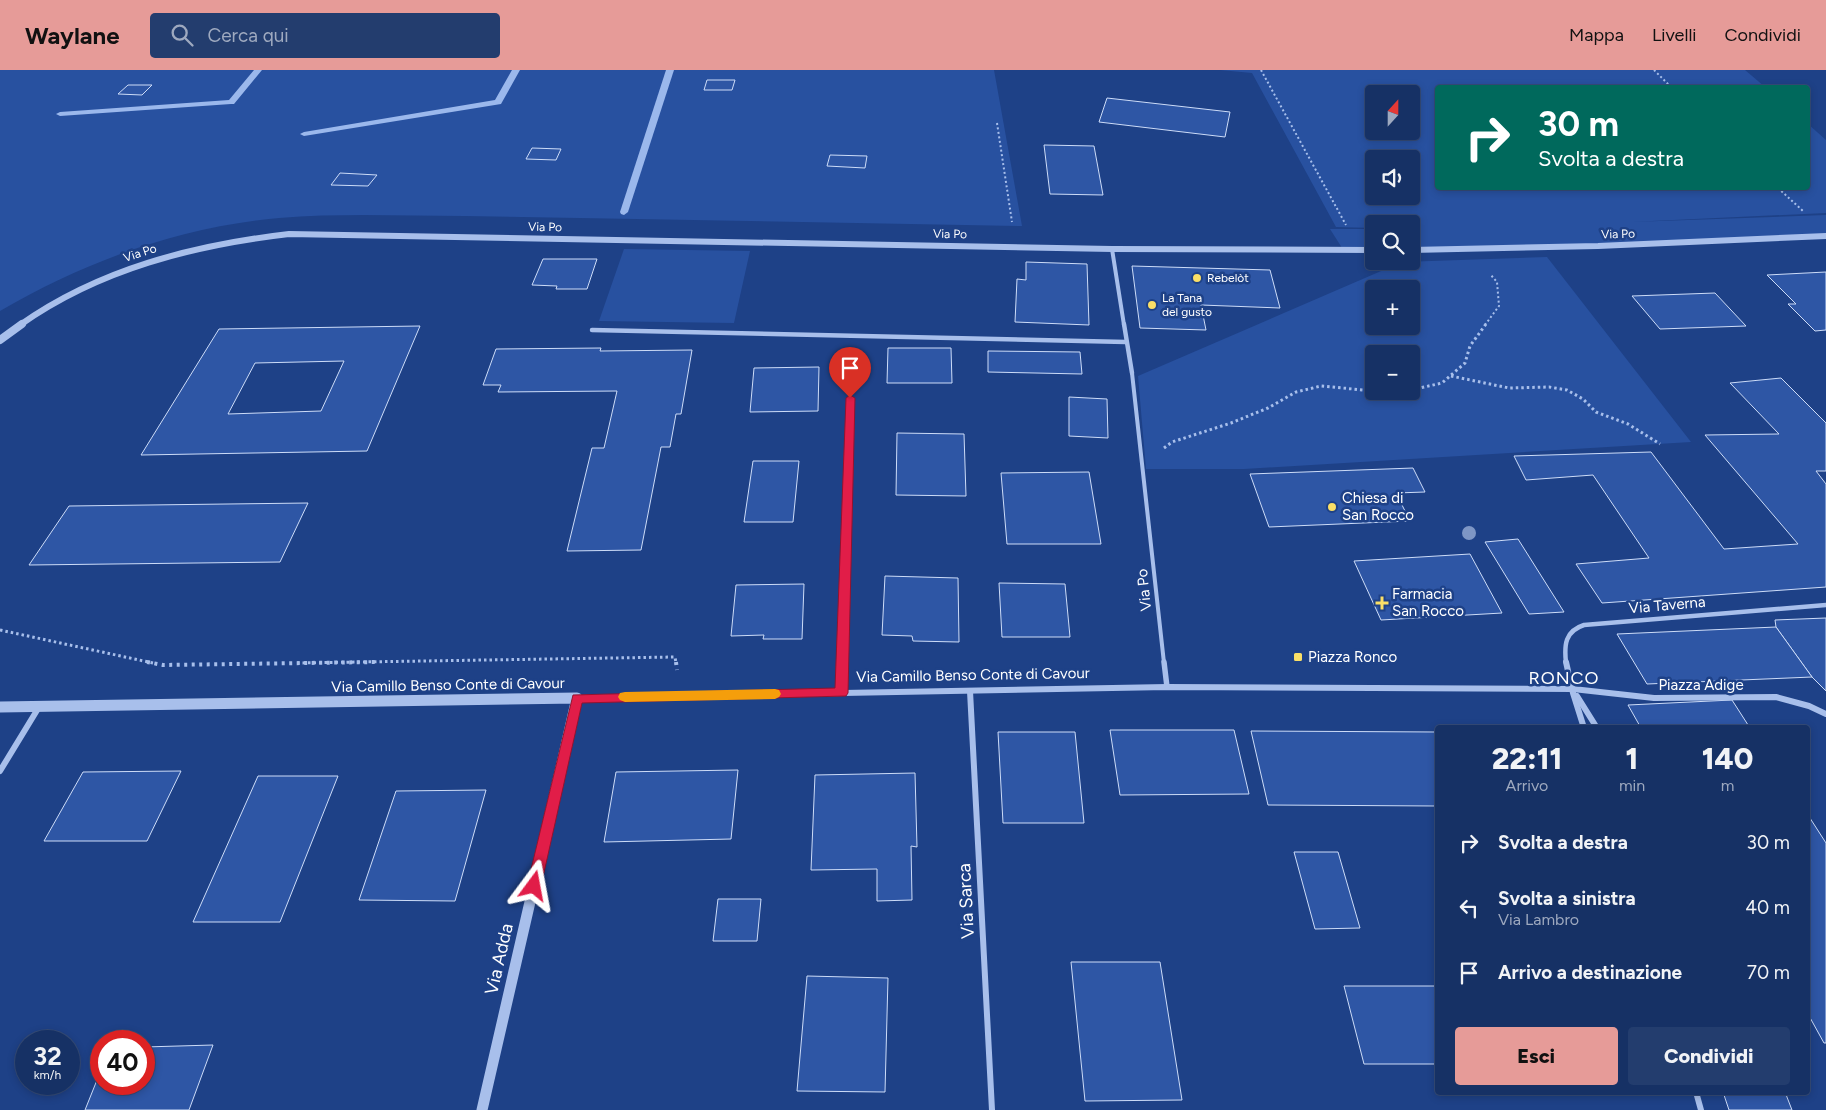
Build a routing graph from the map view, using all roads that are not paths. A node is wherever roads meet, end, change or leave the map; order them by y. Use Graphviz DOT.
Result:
graph roads {
  1 [pos="1826,236"];
  2 [pos="1112,248"];
  3 [pos="1420,250"];
  4 [pos="1365,251"];
  5 [pos="592,330"];
  6 [pos="0,340"];
  7 [pos="1126,342"];
  8 [pos="1132,372"];
  9 [pos="850,398"];
  10 [pos="1826,605"];
  11 [pos="1167,687"];
  12 [pos="1573,689"];
  13 [pos="970,691"];
  14 [pos="841,693"];
  15 [pos="577,698"];
  16 [pos="0,707"];
  17 [pos="39,707"];
  18 [pos="1826,714"];
  19 [pos="1583,725"];
  20 [pos="1595,725"];
  21 [pos="0,772"];
  22 [pos="1697,1095"];
  23 [pos="482,1110"];
  24 [pos="992,1110"];
  25 [pos="1701,1110"];
  1 -- 3 [label="street, Via Po"];
  2 -- 4 [label="street, Via Po"];
  2 -- 6 [label="street, Via Po"];
  2 -- 7 [label="street, Via Po"];
  5 -- 7 [label="street"];
  7 -- 8 [label="street, Via Po"];
  8 -- 11 [label="street, Via Po"];
  9 -- 14 [label="street"];
  10 -- 12 [label="street, Via Taverna"];
  11 -- 12 [label="street"];
  11 -- 13 [label="street, Via Camillo Benso Conte di Cavour"];
  12 -- 18 [label="street, Piazza Adige"];
  12 -- 19 [label="street, Via Taverna"];
  12 -- 20 [label="street"];
  13 -- 14 [label="street, Via Camillo Benso Conte di Cavour"];
  13 -- 24 [label="street, Via Sarca"];
  14 -- 15 [label="street, Via Camillo Benso Conte di Cavour"];
  15 -- 17 [label="street, Via Camillo Benso Conte di Cavour"];
  15 -- 23 [label="street, Via Adda"];
  16 -- 17 [label="street, Via Camillo Benso Conte di Cavour"];
  17 -- 21 [label="street"];
  22 -- 25 [label="street"];
}
